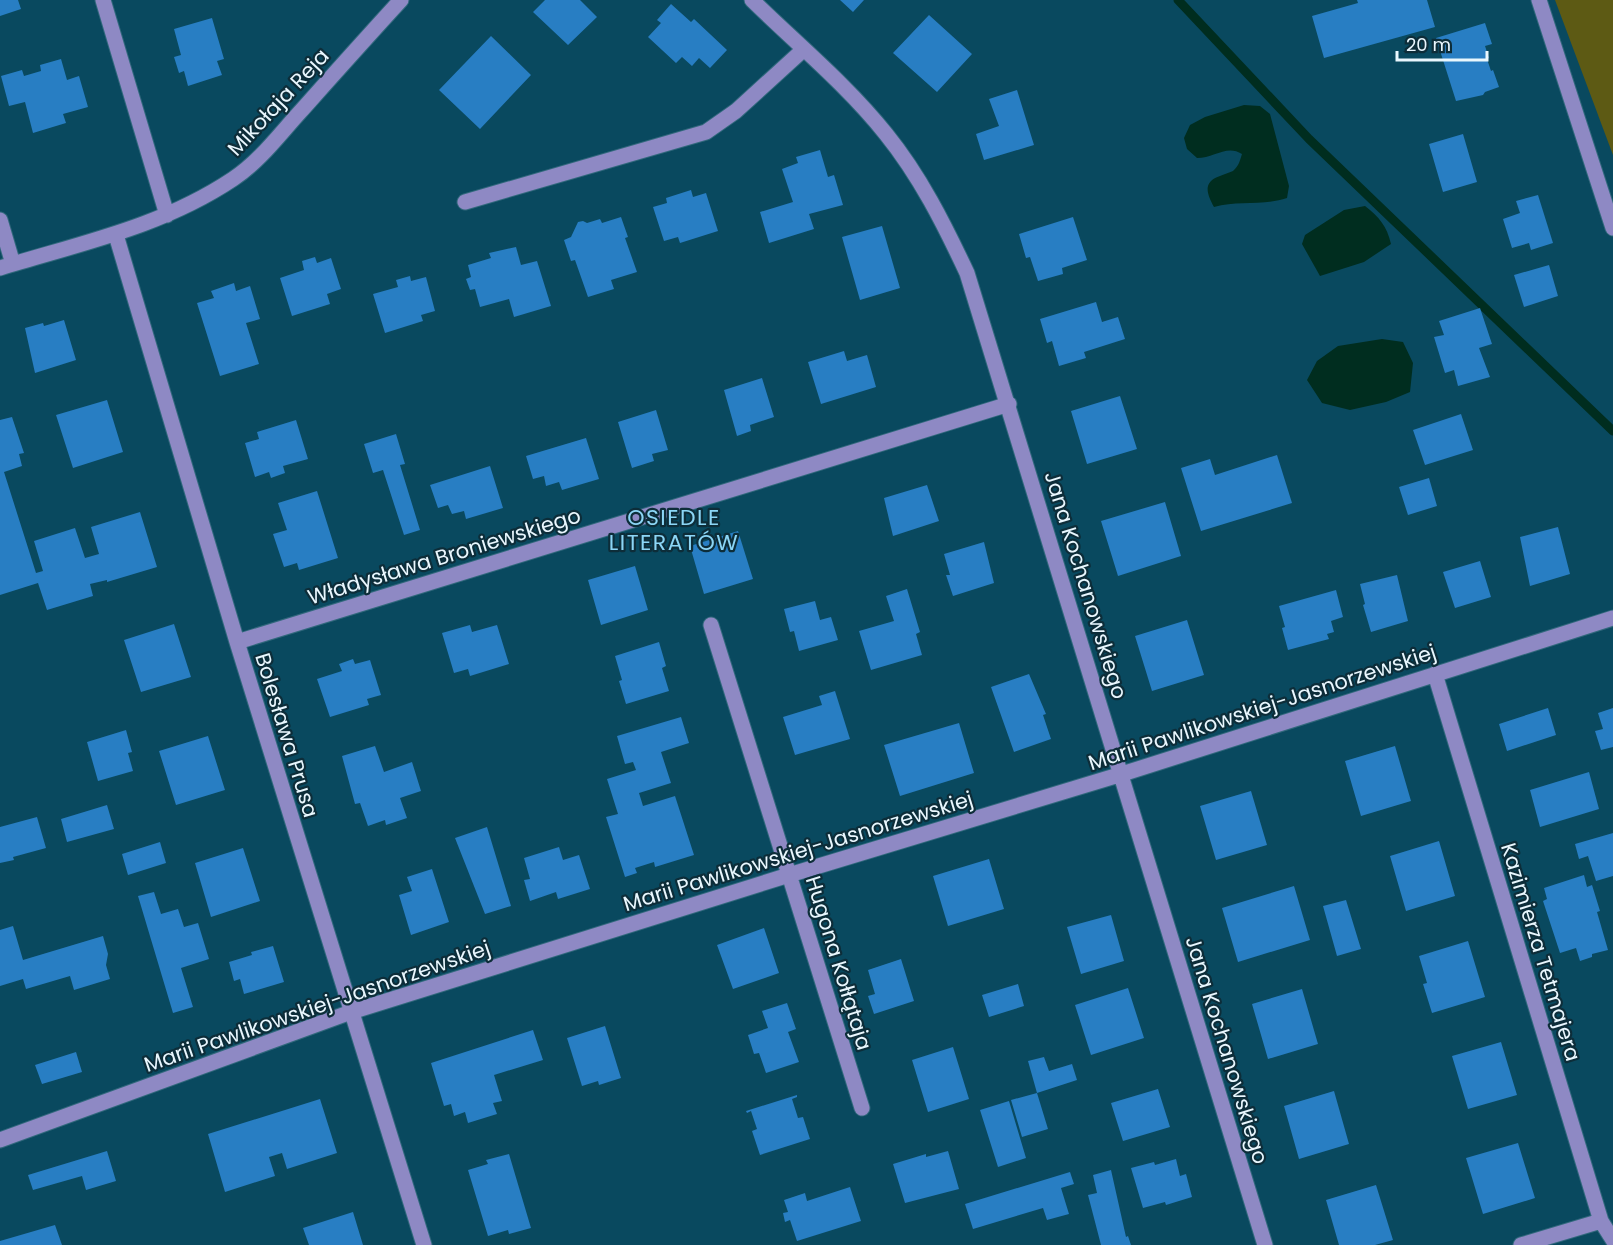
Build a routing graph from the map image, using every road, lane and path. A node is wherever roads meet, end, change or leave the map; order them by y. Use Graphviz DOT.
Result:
graph roads {
  1 [pos="103,0"];
  2 [pos="401,0"];
  3 [pos="752,0"];
  4 [pos="1539,0"];
  5 [pos="803,50"];
  6 [pos="465,202"];
  7 [pos="167,215"];
  8 [pos="0,220"];
  9 [pos="1613,228"];
  10 [pos="116,235"];
  11 [pos="6,266"];
  12 [pos="1009,404"];
  13 [pos="1613,618"];
  14 [pos="711,625"];
  15 [pos="237,642"];
  16 [pos="1435,674"];
  17 [pos="1122,774"];
  18 [pos="789,875"];
  19 [pos="351,1012"];
  20 [pos="862,1108"];
  21 [pos="0,1140"];
  22 [pos="1600,1221"];
  23 [pos="1613,1240"];
  24 [pos="424,1245"];
  25 [pos="1265,1245"];
  26 [pos="1521,1245"];
  1 -- 7 [label="street"];
  2 -- 7 [label="street, Mikołaja Reja"];
  3 -- 5 [label="street, Jana Kochanowskiego"];
  4 -- 9 [label="street"];
  5 -- 6 [label="street"];
  5 -- 12 [label="street, Jana Kochanowskiego"];
  7 -- 10 [label="street, Mikołaja Reja"];
  8 -- 11 [label="street"];
  10 -- 11 [label="street, Mikołaja Reja"];
  10 -- 15 [label="street, Bolesława Prusa"];
  12 -- 15 [label="street, Władysława Broniewskiego"];
  12 -- 17 [label="street, Jana Kochanowskiego"];
  13 -- 16 [label="street, Marii Pawlikowskiej-Jasnorzewskiej"];
  14 -- 18 [label="street, Hugona Kołłątaja"];
  15 -- 19 [label="street, Bolesława Prusa"];
  16 -- 17 [label="street, Marii Pawlikowskiej-Jasnorzewskiej"];
  16 -- 22 [label="street, Kazimierza Tetmajera"];
  17 -- 18 [label="street, Marii Pawlikowskiej-Jasnorzewskiej"];
  17 -- 25 [label="street, Jana Kochanowskiego"];
  18 -- 19 [label="street, Marii Pawlikowskiej-Jasnorzewskiej"];
  18 -- 20 [label="street, Hugona Kołłątaja"];
  19 -- 21 [label="street, Marii Pawlikowskiej-Jasnorzewskiej"];
  19 -- 24 [label="street, Bolesława Prusa"];
  22 -- 23 [label="street, Kazimierza Tetmajera"];
  22 -- 26 [label="street"];
}
